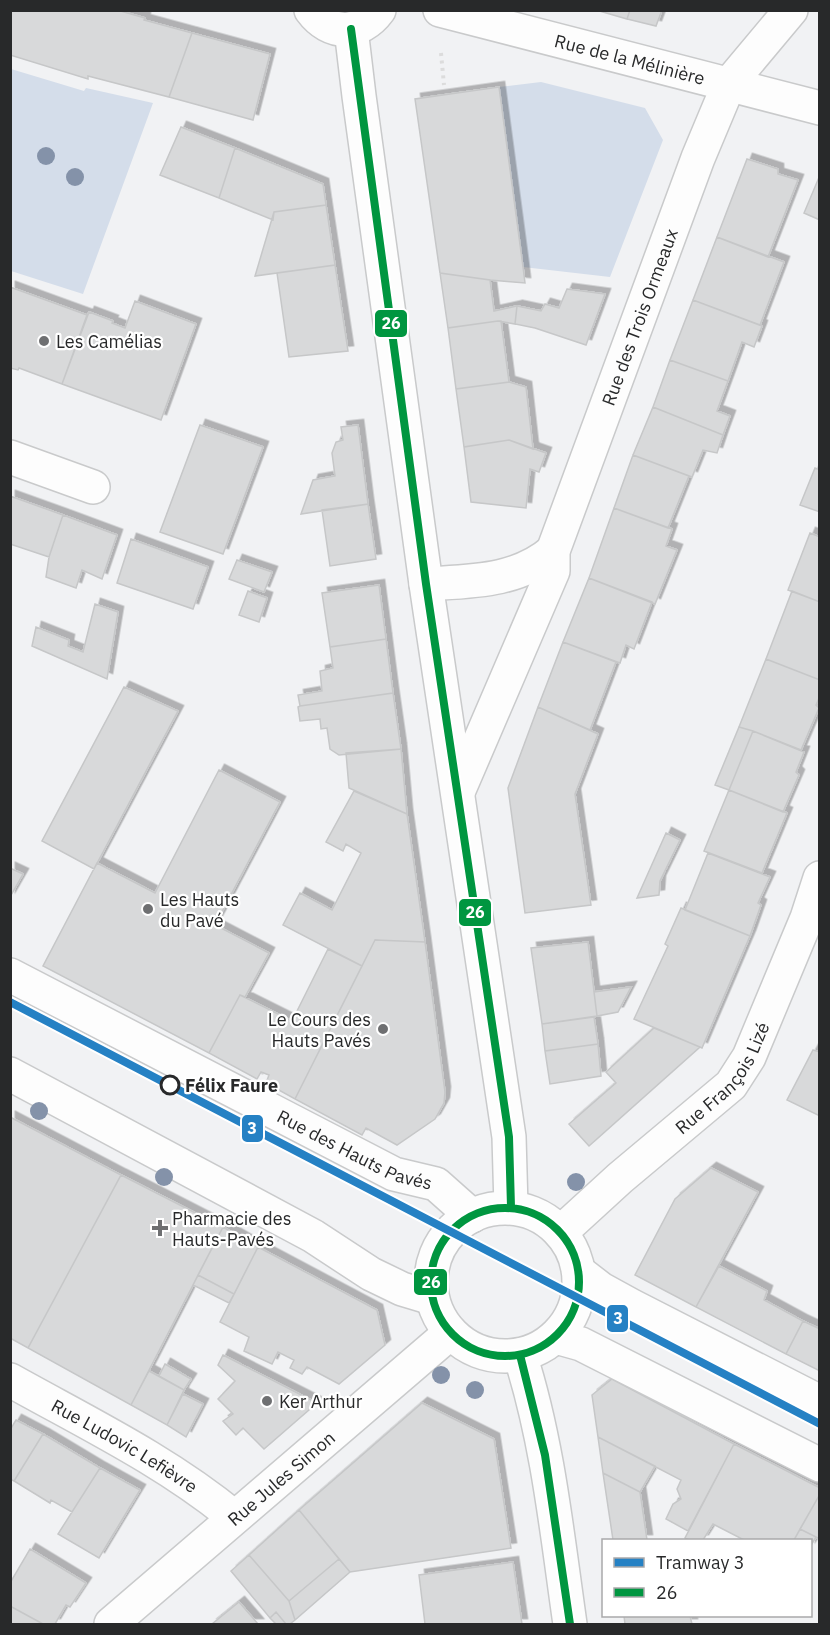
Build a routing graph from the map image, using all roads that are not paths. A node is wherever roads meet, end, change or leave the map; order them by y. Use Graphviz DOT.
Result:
graph roads {
  1 [pos="311,10"];
  2 [pos="379,10"];
  3 [pos="440,10"];
  4 [pos="791,10"];
  5 [pos="351,29"];
  6 [pos="729,84"];
  7 [pos="819,108"];
  8 [pos="10,457"];
  9 [pos="93,487"];
  10 [pos="553,551"];
  11 [pos="426,584"];
  12 [pos="458,792"];
  13 [pos="819,878"];
  14 [pos="10,975"];
  15 [pos="10,1074"];
  16 [pos="511,1208"];
  17 [pos="471,1216"];
  18 [pos="561,1232"];
  19 [pos="579,1272"];
  20 [pos="432,1298"];
  21 [pos="450,1333"];
  22 [pos="556,1336"];
  23 [pos="520,1355"];
  24 [pos="10,1380"];
  25 [pos="819,1402"];
  26 [pos="819,1466"];
  27 [pos="234,1517"];
  28 [pos="111,1624"];
  29 [pos="570,1624"];
  1 -- 5 [label="street"];
  2 -- 5 [label="street"];
  3 -- 6 [label="street, Rue de la Mélinière"];
  4 -- 6 [label="street, Rue des Trois Ormeaux"];
  5 -- 11 [label="street"];
  6 -- 7 [label="street, Rue de la Mélinière"];
  6 -- 10 [label="street, Rue des Trois Ormeaux"];
  8 -- 9 [label="street"];
  10 -- 11 [label="street"];
  10 -- 12 [label="street, Rue des Trois Ormeaux"];
  11 -- 12 [label="street"];
  12 -- 16 [label="street"];
  13 -- 18 [label="street, Rue François Lizé"];
  14 -- 17 [label="street, Rue des Hauts Pavés"];
  15 -- 20 [label="street"];
  16 -- 17 [label="street"];
  16 -- 18 [label="street"];
  17 -- 20 [label="street"];
  18 -- 19 [label="street"];
  19 -- 22 [label="street"];
  19 -- 25 [label="street"];
  20 -- 21 [label="street"];
  21 -- 23 [label="street"];
  21 -- 27 [label="street, Rue Jules Simon"];
  22 -- 23 [label="street"];
  22 -- 26 [label="street"];
  23 -- 29 [label="street"];
  24 -- 27 [label="street, Rue Ludovic Lefièvre"];
  27 -- 28 [label="street, Rue Jules Simon"];
}
